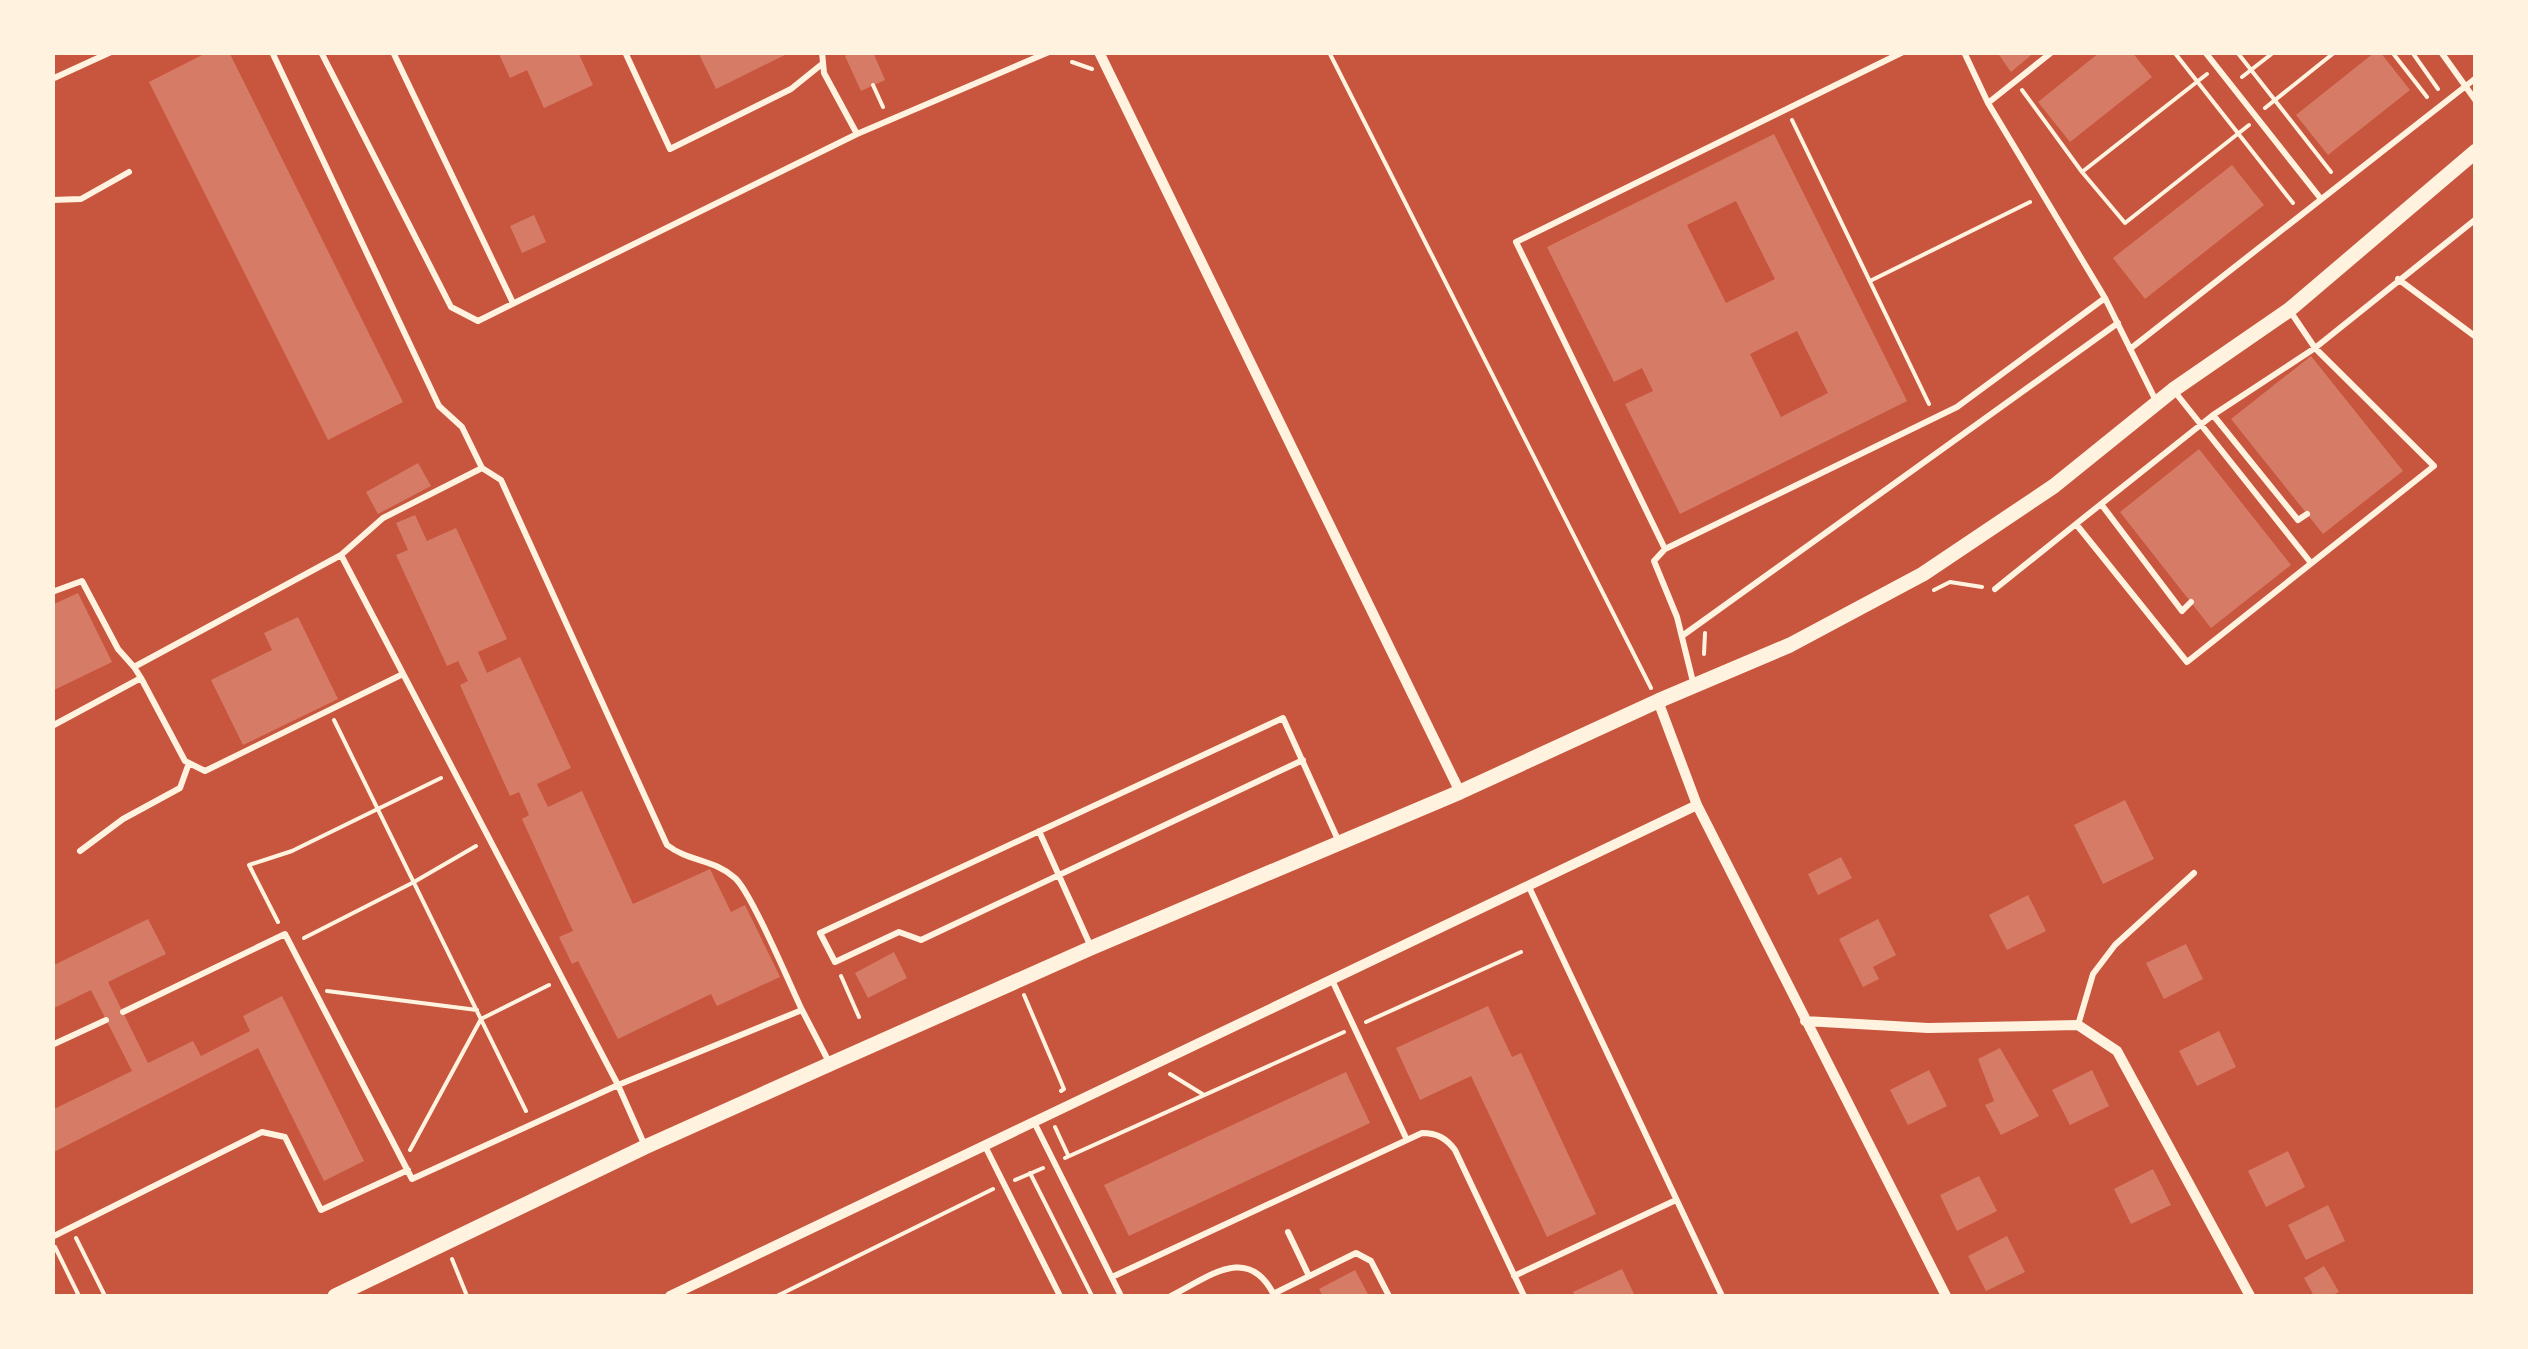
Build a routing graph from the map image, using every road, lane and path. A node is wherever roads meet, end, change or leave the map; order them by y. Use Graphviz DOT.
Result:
graph roads {
  1 [pos="111,52"];
  2 [pos="272,52"];
  3 [pos="321,52"];
  4 [pos="393,52"];
  5 [pos="625,52"];
  6 [pos="822,52"];
  7 [pos="1050,52"];
  8 [pos="1099,52"];
  9 [pos="1329,52"];
  10 [pos="1902,52"];
  11 [pos="1964,52"];
  12 [pos="2052,52"];
  13 [pos="2174,52"];
  14 [pos="2205,52"];
  15 [pos="2237,52"];
  16 [pos="2274,52"];
  17 [pos="2323,52"];
  18 [pos="2336,52"];
  19 [pos="2392,52"];
  20 [pos="2412,52"];
  21 [pos="2441,52"];
  22 [pos="2328,58"];
  23 [pos="822,64"];
  24 [pos="2216,66"];
  25 [pos="2251,70"];
  26 [pos="2476,78"];
  27 [pos="52,80"];
  28 [pos="2016,82"];
  29 [pos="2197,82"];
  30 [pos="873,85"];
  31 [pos="2231,86"];
  32 [pos="2465,86"];
  33 [pos="2275,100"];
  34 [pos="2447,100"];
  35 [pos="2476,101"];
  36 [pos="1988,103"];
  37 [pos="1786,108"];
  38 [pos="2436,109"];
  39 [pos="2256,117"];
  40 [pos="890,120"];
  41 [pos="857,134"];
  42 [pos="2238,134"];
  43 [pos="2476,150"];
  44 [pos="129,172"];
  45 [pos="2082,172"];
  46 [pos="2341,184"];
  47 [pos="2321,199"];
  48 [pos="52,200"];
  49 [pos="2034,200"];
  50 [pos="2302,214"];
  51 [pos="2476,219"];
  52 [pos="2398,279"];
  53 [pos="1870,280"];
  54 [pos="2106,298"];
  55 [pos="513,304"];
  56 [pos="2290,310"];
  57 [pos="2118,323"];
  58 [pos="2476,338"];
  59 [pos="2315,348"];
  60 [pos="2130,349"];
  61 [pos="2173,390"];
  62 [pos="2157,404"];
  63 [pos="2213,415"];
  64 [pos="1936,417"];
  65 [pos="2201,425"];
  66 [pos="482,468"];
  67 [pos="2101,504"];
  68 [pos="2307,514"];
  69 [pos="2076,524"];
  70 [pos="1665,549"];
  71 [pos="341,555"];
  72 [pos="2311,564"];
  73 [pos="1995,588"];
  74 [pos="52,592"];
  75 [pos="2191,602"];
  76 [pos="1682,636"];
  77 [pos="134,667"];
  78 [pos="403,674"];
  79 [pos="141,678"];
  80 [pos="1694,686"];
  81 [pos="1658,701"];
  82 [pos="330,712"];
  83 [pos="52,726"];
  84 [pos="1303,760"];
  85 [pos="189,763"];
  86 [pos="454,772"];
  87 [pos="1460,792"];
  88 [pos="1697,805"];
  89 [pos="378,811"];
  90 [pos="1039,831"];
  91 [pos="489,838"];
  92 [pos="1339,842"];
  93 [pos="80,851"];
  94 [pos="2194,873"];
  95 [pos="1059,874"];
  96 [pos="414,882"];
  97 [pos="1528,886"];
  98 [pos="285,934"];
  99 [pos="290,946"];
  100 [pos="1091,948"];
  101 [pos="1521,952"];
  102 [pos="835,962"];
  103 [pos="562,978"];
  104 [pos="1018,980"];
  105 [pos="1332,980"];
  106 [pos="314,989"];
  107 [pos="476,1010"];
  108 [pos="802,1010"];
  109 [pos="123,1012"];
  110 [pos="859,1017"];
  111 [pos="480,1019"];
  112 [pos="106,1020"];
  113 [pos="1806,1021"];
  114 [pos="2078,1025"];
  115 [pos="1354,1027"];
  116 [pos="52,1045"];
  117 [pos="830,1064"];
  118 [pos="1155,1064"];
  119 [pos="618,1085"];
  120 [pos="1204,1095"];
  121 [pos="1050,1115"];
  122 [pos="1034,1122"];
  123 [pos="532,1124"];
  124 [pos="1407,1140"];
  125 [pos="985,1146"];
  126 [pos="645,1147"];
  127 [pos="1069,1156"];
  128 [pos="1055,1163"];
  129 [pos="406,1166"];
  130 [pos="1030,1173"];
  131 [pos="1004,1184"];
  132 [pos="1676,1200"];
  133 [pos="71,1228"];
  134 [pos="1288,1232"];
  135 [pos="52,1239"];
  136 [pos="445,1243"];
  137 [pos="1310,1276"];
  138 [pos="1514,1276"];
  139 [pos="1112,1277"];
  140 [pos="1274,1295"];
  141 [pos="79,1296"];
  142 [pos="105,1296"];
  143 [pos="335,1296"];
  144 [pos="467,1296"];
  145 [pos="670,1296"];
  146 [pos="778,1296"];
  147 [pos="1060,1296"];
  148 [pos="1092,1296"];
  149 [pos="1121,1296"];
  150 [pos="1171,1296"];
  151 [pos="1389,1296"];
  152 [pos="1524,1296"];
  153 [pos="1722,1296"];
  154 [pos="1946,1296"];
  155 [pos="2250,1296"];
  1 -- 27 [label="lane"];
  2 -- 66 [label="lane"];
  3 -- 55 [label="lane"];
  4 -- 55 [label="lane"];
  5 -- 23 [label="lane"];
  6 -- 23 [label="lane"];
  7 -- 40 [label="lane"];
  8 -- 87 [label="street"];
  9 -- 81 [label="path"];
  10 -- 37 [label="lane"];
  11 -- 36 [label="lane"];
  12 -- 28 [label="lane"];
  13 -- 29 [label="path"];
  14 -- 24 [label="lane"];
  15 -- 25 [label="path"];
  16 -- 25 [label="path"];
  17 -- 22 [label="path"];
  18 -- 22 [label="path"];
  19 -- 38 [label="path"];
  20 -- 34 [label="path"];
  21 -- 32 [label="lane"];
  22 -- 33 [label="path"];
  23 -- 41 [label="lane"];
  24 -- 29 [label="path"];
  24 -- 31 [label="lane"];
  25 -- 31 [label="path"];
  25 -- 33 [label="path"];
  26 -- 32 [label="lane"];
  28 -- 36 [label="lane"];
  28 -- 45 [label="path"];
  29 -- 42 [label="path"];
  29 -- 45 [label="path"];
  30 -- 40 [label="path"];
  31 -- 39 [label="lane"];
  32 -- 34 [label="lane"];
  32 -- 35 [label="lane"];
  33 -- 39 [label="path"];
  33 -- 46 [label="path"];
  34 -- 38 [label="lane"];
  36 -- 54 [label="lane"];
  37 -- 53 [label="path"];
  37 -- 70 [label="lane"];
  38 -- 46 [label="lane"];
  39 -- 42 [label="path"];
  39 -- 47 [label="lane"];
  40 -- 41 [label="lane"];
  41 -- 55 [label="lane"];
  42 -- 45 [label="path"];
  42 -- 50 [label="path"];
  43 -- 56 [label="street"];
  44 -- 48 [label="lane"];
  46 -- 47 [label="lane"];
  47 -- 50 [label="lane"];
  49 -- 53 [label="path"];
  50 -- 60 [label="lane"];
  51 -- 52 [label="lane"];
  52 -- 58 [label="lane"];
  52 -- 59 [label="lane"];
  53 -- 64 [label="path"];
  54 -- 57 [label="lane"];
  54 -- 64 [label="lane"];
  56 -- 59 [label="lane"];
  56 -- 61 [label="street"];
  57 -- 60 [label="lane"];
  57 -- 76 [label="lane"];
  59 -- 63 [label="lane"];
  59 -- 72 [label="lane"];
  60 -- 62 [label="lane"];
  61 -- 62 [label="street"];
  61 -- 65 [label="lane"];
  62 -- 80 [label="street"];
  63 -- 65 [label="lane"];
  63 -- 68 [label="lane"];
  64 -- 70 [label="lane"];
  65 -- 67 [label="lane"];
  65 -- 72 [label="lane"];
  66 -- 71 [label="lane"];
  66 -- 108 [label="lane"];
  67 -- 69 [label="lane"];
  67 -- 75 [label="lane"];
  69 -- 72 [label="lane"];
  69 -- 73 [label="lane"];
  70 -- 76 [label="lane"];
  71 -- 77 [label="lane"];
  71 -- 78 [label="lane"];
  74 -- 77 [label="lane"];
  76 -- 80 [label="lane"];
  77 -- 79 [label="lane"];
  78 -- 82 [label="lane"];
  78 -- 86 [label="lane"];
  79 -- 83 [label="lane"];
  79 -- 85 [label="lane"];
  80 -- 81 [label="street"];
  81 -- 87 [label="street"];
  81 -- 88 [label="street"];
  82 -- 85 [label="lane"];
  82 -- 89 [label="path"];
  84 -- 90 [label="lane"];
  84 -- 92 [label="lane"];
  84 -- 95 [label="lane"];
  85 -- 93 [label="lane"];
  86 -- 89 [label="path"];
  86 -- 91 [label="lane"];
  87 -- 92 [label="street"];
  88 -- 97 [label="street"];
  88 -- 113 [label="street"];
  89 -- 96 [label="path"];
  89 -- 98 [label="path"];
  90 -- 95 [label="lane"];
  90 -- 102 [label="lane"];
  91 -- 96 [label="path"];
  91 -- 103 [label="lane"];
  92 -- 100 [label="street"];
  94 -- 114 [label="lane"];
  95 -- 100 [label="lane"];
  95 -- 102 [label="lane"];
  96 -- 99 [label="path"];
  96 -- 107 [label="path"];
  97 -- 105 [label="street"];
  97 -- 132 [label="lane"];
  98 -- 99 [label="lane"];
  98 -- 109 [label="lane"];
  99 -- 106 [label="lane"];
  100 -- 104 [label="street"];
  101 -- 115 [label="path"];
  102 -- 110 [label="path"];
  103 -- 111 [label="path"];
  103 -- 119 [label="lane"];
  104 -- 117 [label="street"];
  104 -- 121 [label="path"];
  105 -- 115 [label="lane"];
  105 -- 118 [label="street"];
  106 -- 107 [label="path"];
  106 -- 129 [label="lane"];
  107 -- 111 [label="path"];
  108 -- 117 [label="lane"];
  108 -- 119 [label="lane"];
  111 -- 123 [label="path"];
  111 -- 129 [label="path"];
  112 -- 116 [label="lane"];
  113 -- 114 [label="street"];
  113 -- 154 [label="street"];
  114 -- 155 [label="street"];
  115 -- 120 [label="path"];
  115 -- 124 [label="lane"];
  117 -- 126 [label="street"];
  118 -- 120 [label="path"];
  118 -- 121 [label="street"];
  119 -- 123 [label="lane"];
  119 -- 126 [label="lane"];
  120 -- 127 [label="path"];
  121 -- 122 [label="street"];
  121 -- 127 [label="path"];
  122 -- 125 [label="street"];
  122 -- 128 [label="lane"];
  123 -- 129 [label="lane"];
  124 -- 138 [label="lane"];
  124 -- 139 [label="lane"];
  125 -- 131 [label="lane"];
  125 -- 145 [label="street"];
  126 -- 136 [label="street"];
  127 -- 128 [label="path"];
  128 -- 130 [label="path"];
  128 -- 139 [label="lane"];
  129 -- 133 [label="lane"];
  130 -- 131 [label="path"];
  130 -- 148 [label="path"];
  131 -- 146 [label="path"];
  131 -- 147 [label="lane"];
  132 -- 138 [label="lane"];
  132 -- 153 [label="lane"];
  133 -- 135 [label="lane"];
  133 -- 142 [label="path"];
  134 -- 137 [label="lane"];
  135 -- 141 [label="path"];
  136 -- 143 [label="street"];
  136 -- 144 [label="path"];
  137 -- 140 [label="lane"];
  137 -- 151 [label="lane"];
  138 -- 152 [label="lane"];
  139 -- 149 [label="lane"];
  140 -- 150 [label="lane"];
}
